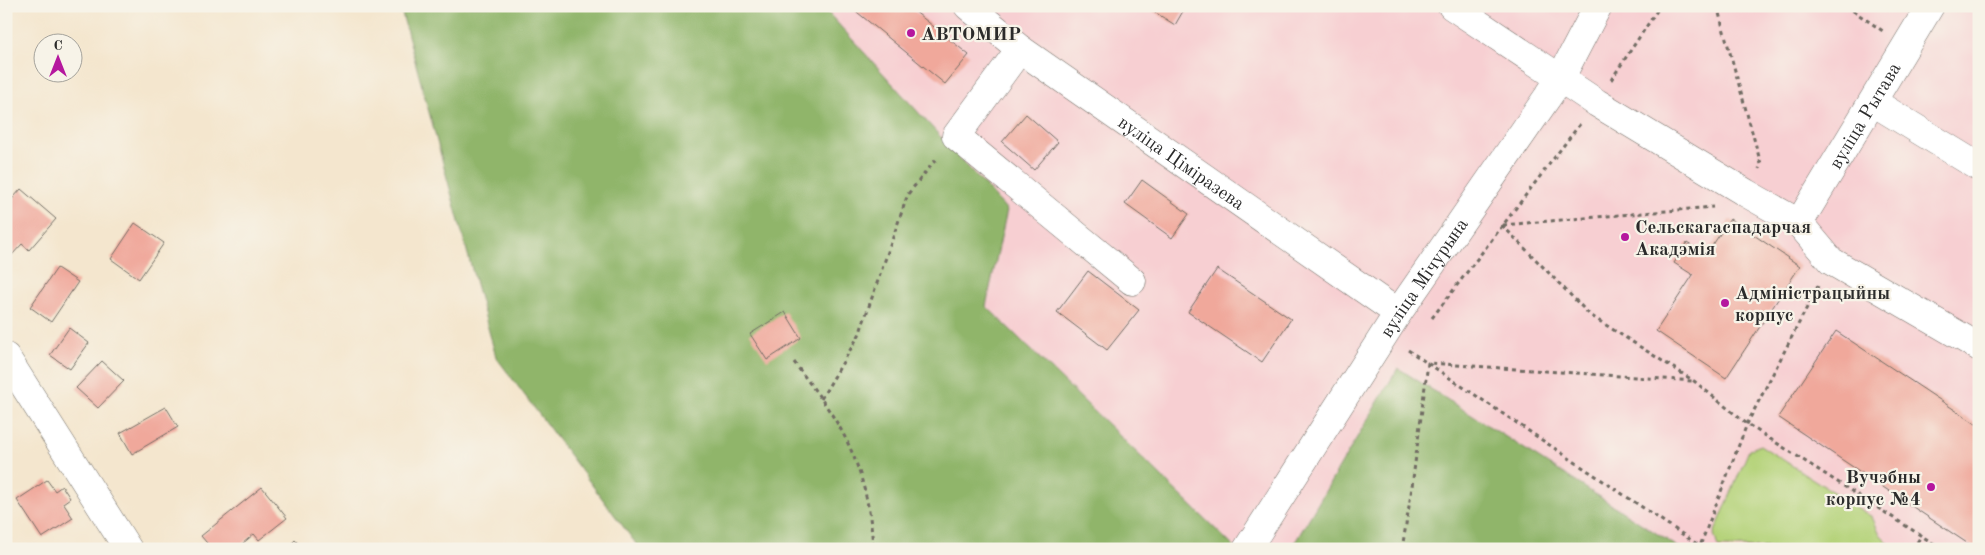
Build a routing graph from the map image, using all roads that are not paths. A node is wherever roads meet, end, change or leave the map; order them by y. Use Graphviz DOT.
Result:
graph roads {
  1 [pos="968,6"];
  2 [pos="1452,6"];
  3 [pos="1598,6"];
  4 [pos="1930,6"];
  5 [pos="1020,49"];
  6 [pos="1560,79"];
  7 [pos="1873,102"];
  8 [pos="1979,167"];
  9 [pos="1799,223"];
  10 [pos="1132,281"];
  11 [pos="1398,313"];
  12 [pos="1979,348"];
  13 [pos="6,356"];
  14 [pos="128,549"];
  15 [pos="1247,549"];
  1 -- 5 [label="street, вуліца Ціміразева"];
  2 -- 6 [label="street"];
  3 -- 6 [label="street, вуліца Мічурына"];
  4 -- 7 [label="street, вуліца Рытава"];
  5 -- 10 [label="street"];
  5 -- 11 [label="street, вуліца Ціміразева"];
  6 -- 9 [label="street"];
  6 -- 11 [label="street, вуліца Мічурына"];
  7 -- 8 [label="street"];
  7 -- 9 [label="street, вуліца Рытава"];
  9 -- 12 [label="street"];
  11 -- 15 [label="street, вуліца Мічурына"];
  13 -- 14 [label="street"];
}
